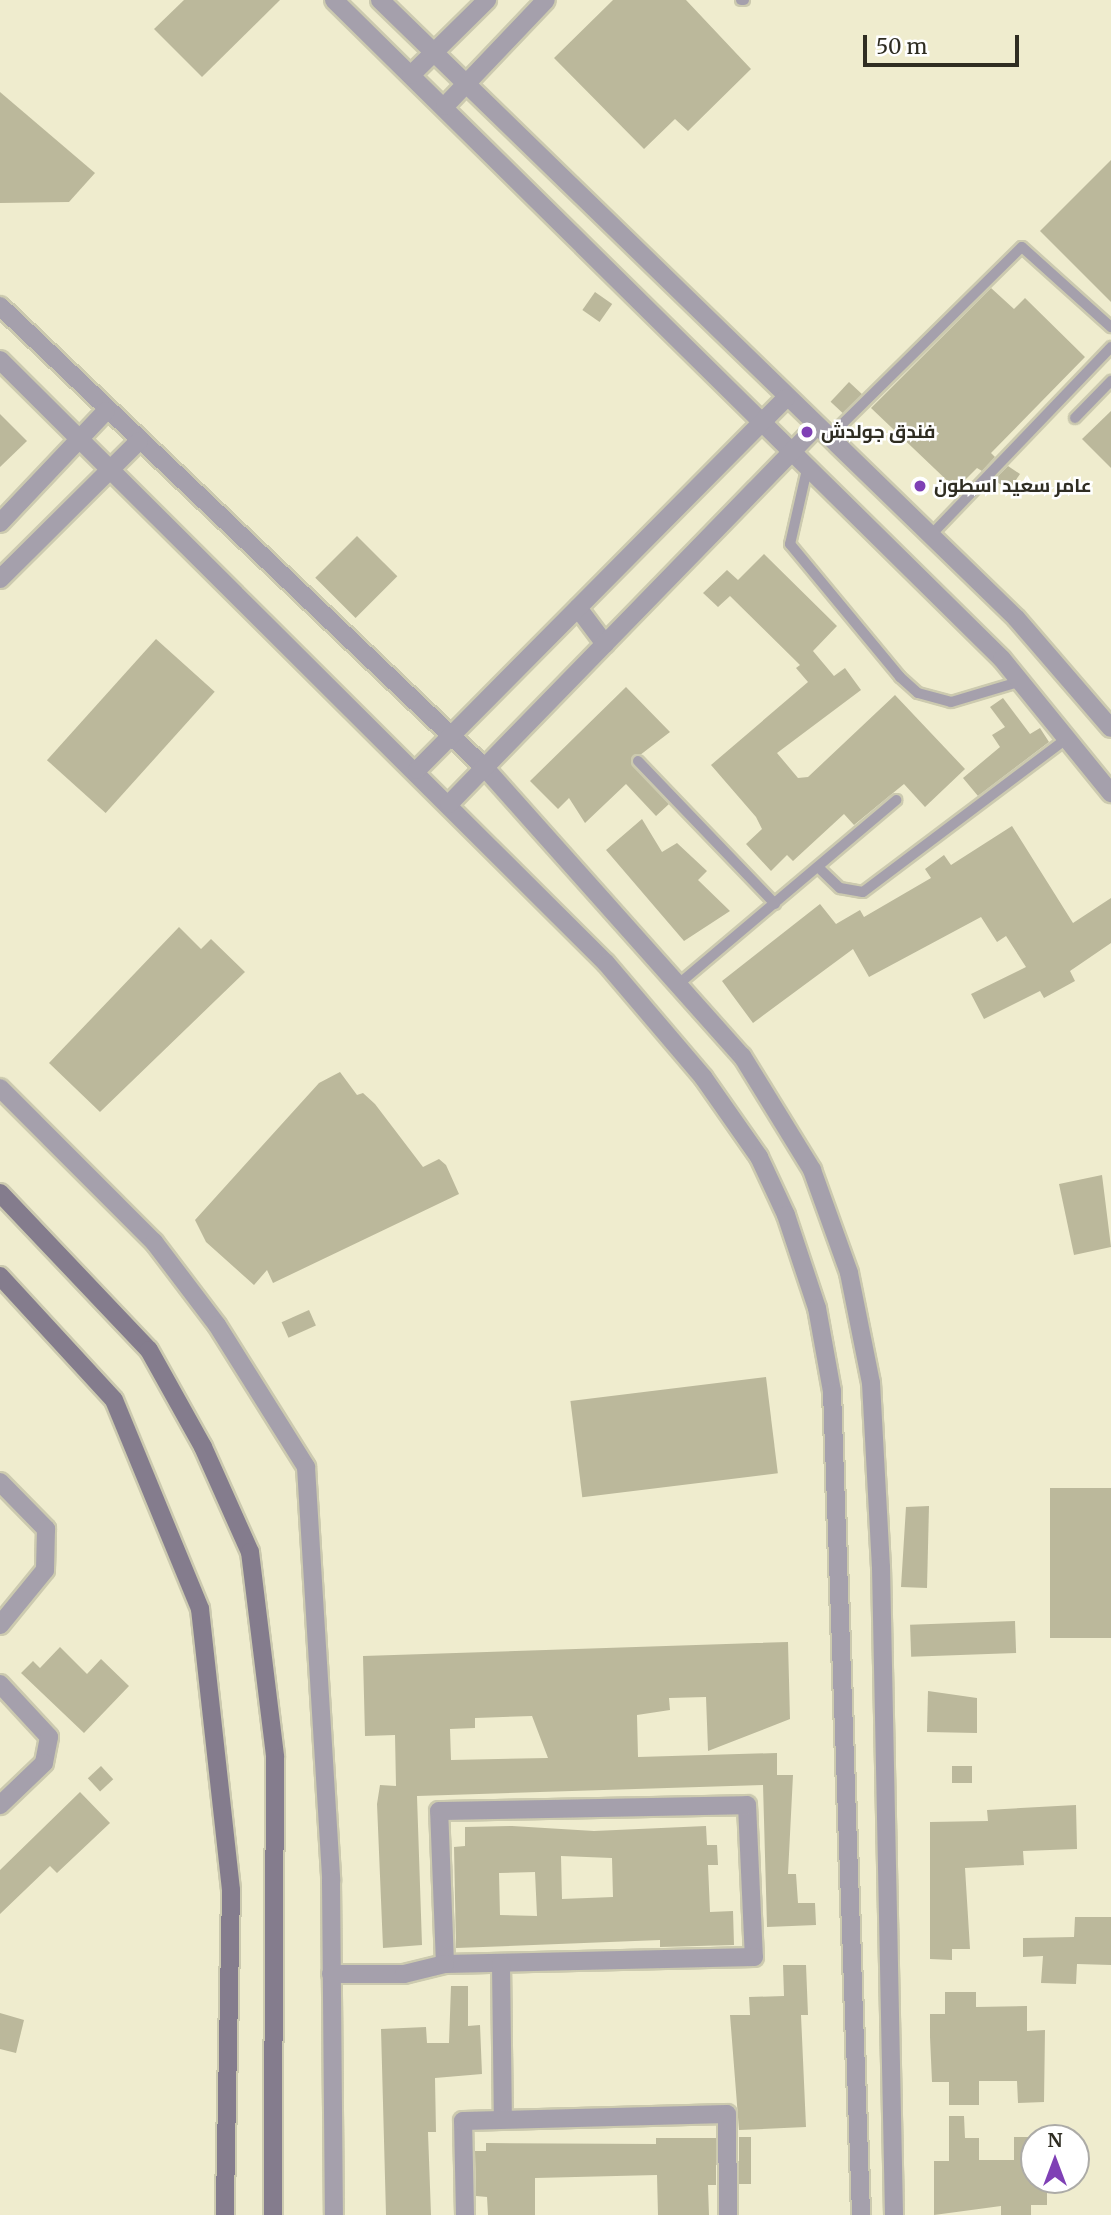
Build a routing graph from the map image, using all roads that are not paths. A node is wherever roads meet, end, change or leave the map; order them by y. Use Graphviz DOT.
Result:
graph roads {
  1 [pos="334,0"];
  2 [pos="380,0"];
  3 [pos="487,0"];
  4 [pos="546,0"];
  5 [pos="434,54"];
  6 [pos="411,75"];
  7 [pos="465,83"];
  8 [pos="445,106"];
  9 [pos="0,306"];
  10 [pos="1111,327"];
  11 [pos="1111,347"];
  12 [pos="0,360"];
  13 [pos="1111,381"];
  14 [pos="786,398"];
  15 [pos="106,411"];
  16 [pos="1075,418"];
  17 [pos="762,422"];
  18 [pos="822,433"];
  19 [pos="80,439"];
  20 [pos="139,441"];
  21 [pos="793,451"];
  22 [pos="808,465"];
  23 [pos="111,469"];
  24 [pos="0,522"];
  25 [pos="930,536"];
  26 [pos="0,579"];
  27 [pos="578,608"];
  28 [pos="605,644"];
  29 [pos="1023,681"];
  30 [pos="1111,729"];
  31 [pos="451,736"];
  32 [pos="1070,737"];
  33 [pos="638,761"];
  34 [pos="485,768"];
  35 [pos="417,770"];
  36 [pos="1111,793"];
  37 [pos="896,800"];
  38 [pos="449,804"];
  39 [pos="820,868"];
  40 [pos="775,904"];
  41 [pos="681,982"];
  42 [pos="0,1088"];
  43 [pos="0,1193"];
  44 [pos="0,1276"];
  45 [pos="0,1482"];
  46 [pos="0,1625"];
  47 [pos="0,1684"];
  48 [pos="0,1805"];
  49 [pos="445,1964"];
  50 [pos="501,1964"];
  51 [pos="331,1974"];
  52 [pos="503,2118"];
  53 [pos="225,2215"];
  54 [pos="272,2215"];
  55 [pos="334,2215"];
  56 [pos="465,2215"];
  57 [pos="728,2215"];
  58 [pos="861,2215"];
  59 [pos="894,2215"];
  1 -- 6 [label="street"];
  2 -- 5 [label="street"];
  3 -- 5 [label="street"];
  4 -- 7 [label="street"];
  5 -- 6 [label="street"];
  5 -- 7 [label="street"];
  6 -- 8 [label="street"];
  7 -- 8 [label="street"];
  7 -- 14 [label="street"];
  8 -- 17 [label="street"];
  9 -- 15 [label="street"];
  10 -- 18 [label="lane"];
  11 -- 25 [label="lane"];
  12 -- 19 [label="street"];
  13 -- 16 [label="lane"];
  14 -- 17 [label="street"];
  14 -- 18 [label="street"];
  15 -- 19 [label="street"];
  15 -- 20 [label="street"];
  17 -- 21 [label="street"];
  17 -- 27 [label="street"];
  18 -- 21 [label="street"];
  18 -- 25 [label="street"];
  19 -- 23 [label="street"];
  19 -- 24 [label="street"];
  20 -- 23 [label="street"];
  20 -- 31 [label="street"];
  21 -- 22 [label="street"];
  21 -- 28 [label="street"];
  22 -- 29 [label="street"];
  22 -- 29 [label="lane"];
  23 -- 26 [label="street"];
  23 -- 35 [label="street"];
  25 -- 30 [label="street"];
  27 -- 28 [label="street"];
  27 -- 31 [label="street"];
  28 -- 34 [label="street"];
  29 -- 32 [label="street"];
  31 -- 34 [label="street"];
  31 -- 35 [label="street"];
  32 -- 36 [label="street"];
  32 -- 39 [label="lane"];
  33 -- 40 [label="lane"];
  34 -- 38 [label="street"];
  34 -- 41 [label="street"];
  35 -- 38 [label="street"];
  37 -- 39 [label="lane"];
  38 -- 58 [label="street"];
  39 -- 40 [label="lane"];
  40 -- 41 [label="lane"];
  41 -- 59 [label="street"];
  42 -- 51 [label="street"];
  43 -- 54 [label="street"];
  44 -- 53 [label="street"];
  45 -- 46 [label="street"];
  47 -- 48 [label="street"];
  49 -- 50 [label="street"];
  49 -- 50 [label="street"];
  49 -- 51 [label="street"];
  50 -- 52 [label="street"];
  51 -- 55 [label="street"];
  52 -- 56 [label="street"];
  52 -- 57 [label="street"];
}
